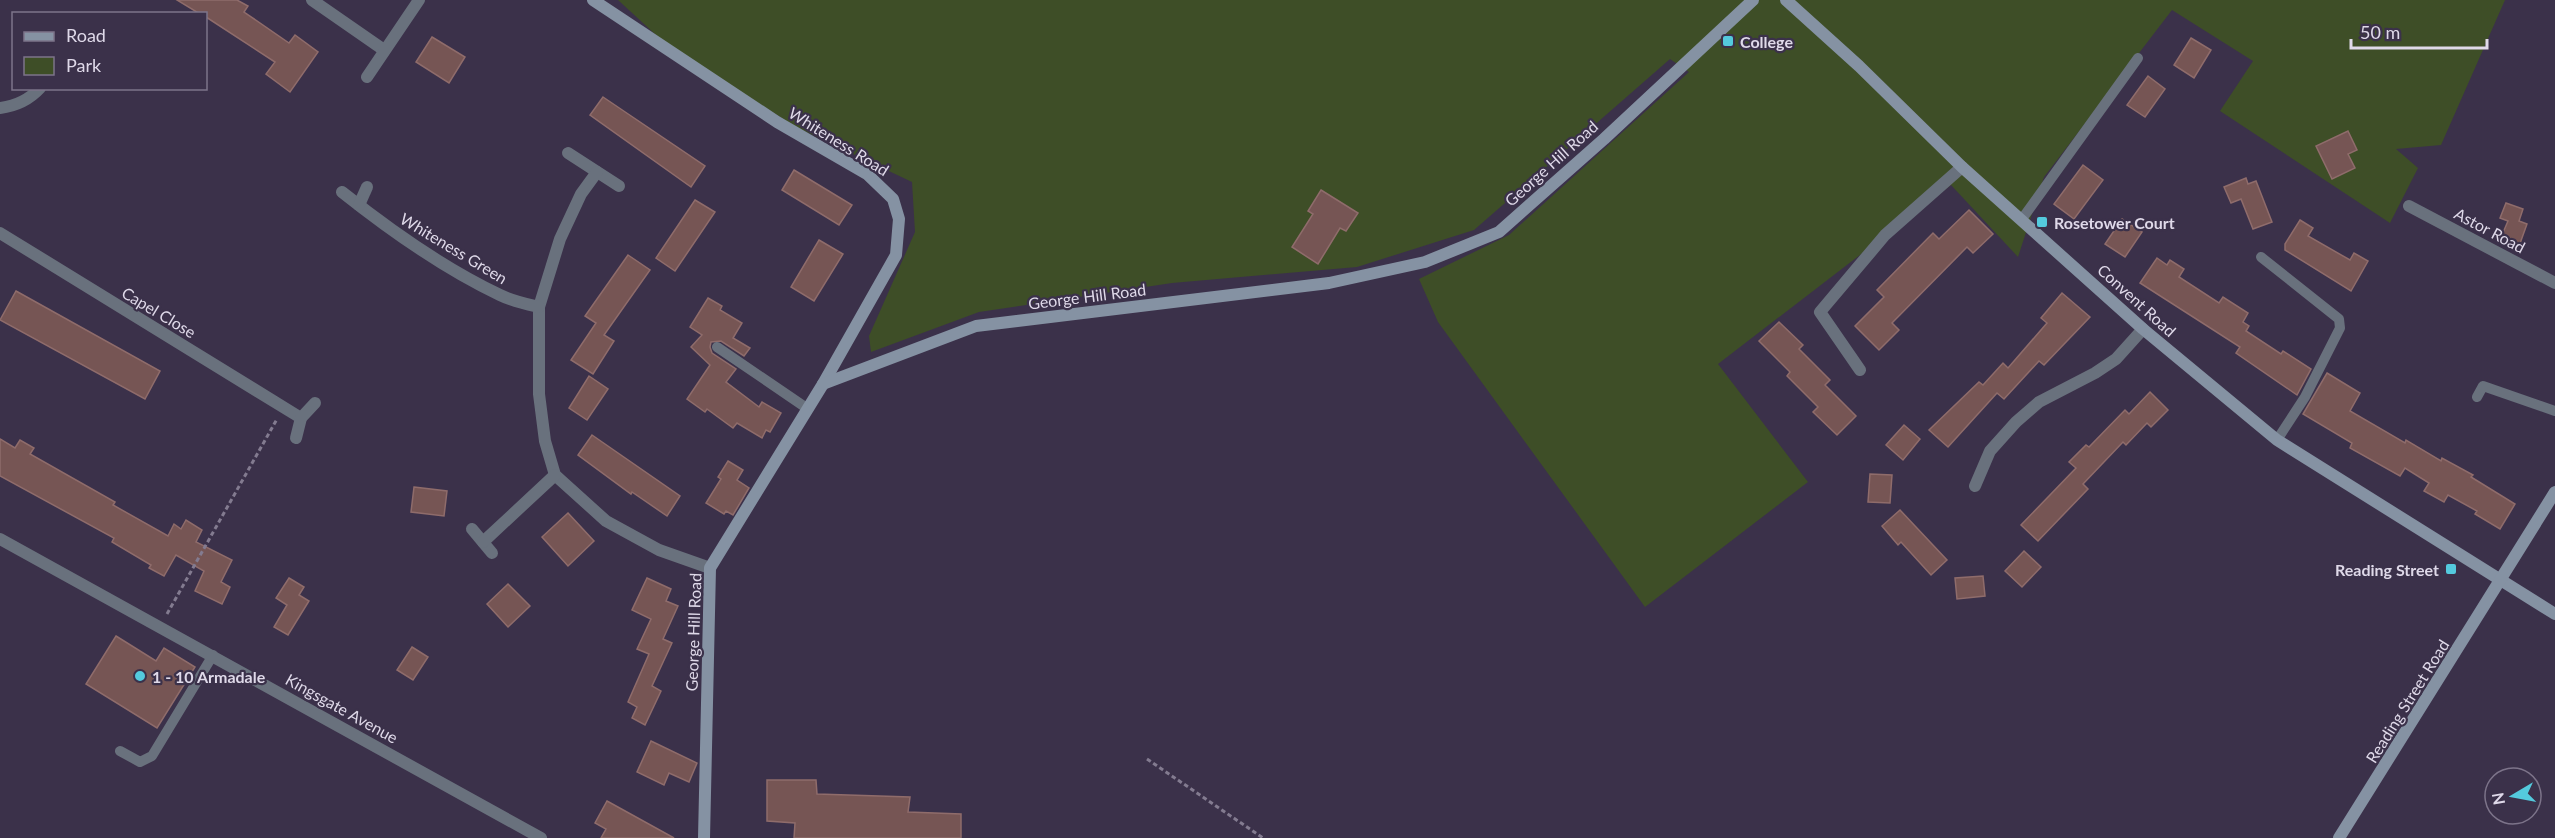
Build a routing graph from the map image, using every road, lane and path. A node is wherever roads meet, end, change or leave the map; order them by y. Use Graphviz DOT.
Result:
graph roads {
  1 [pos="312,0"];
  2 [pos="419,0"];
  3 [pos="593,0"];
  4 [pos="1753,0"];
  5 [pos="1786,0"];
  6 [pos="384,50"];
  7 [pos="2138,58"];
  8 [pos="367,76"];
  9 [pos="38,90"];
  10 [pos="0,108"];
  11 [pos="568,153"];
  12 [pos="1962,167"];
  13 [pos="597,172"];
  14 [pos="620,186"];
  15 [pos="367,187"];
  16 [pos="342,192"];
  17 [pos="359,205"];
  18 [pos="2409,206"];
  19 [pos="2022,219"];
  20 [pos="0,233"];
  21 [pos="2261,258"];
  22 [pos="2555,283"];
  23 [pos="539,307"];
  24 [pos="2143,329"];
  25 [pos="717,347"];
  26 [pos="1860,370"];
  27 [pos="823,384"];
  28 [pos="2477,397"];
  29 [pos="315,403"];
  30 [pos="283,407"];
  31 [pos="808,409"];
  32 [pos="2555,411"];
  33 [pos="302,418"];
  34 [pos="296,438"];
  35 [pos="2277,440"];
  36 [pos="555,475"];
  37 [pos="1975,486"];
  38 [pos="2555,492"];
  39 [pos="472,529"];
  40 [pos="0,539"];
  41 [pos="483,542"];
  42 [pos="492,553"];
  43 [pos="710,568"];
  44 [pos="2502,580"];
  45 [pos="2555,614"];
  46 [pos="160,626"];
  47 [pos="213,655"];
  48 [pos="120,751"];
  49 [pos="1147,759"];
  50 [pos="541,838"];
  51 [pos="704,838"];
  52 [pos="1263,838"];
  53 [pos="2339,838"];
  1 -- 6 [label="street"];
  2 -- 6 [label="street"];
  3 -- 27 [label="street, Whiteness Road"];
  4 -- 27 [label="street, George Hill Road"];
  5 -- 12 [label="street, Convent Road"];
  6 -- 8 [label="street"];
  7 -- 19 [label="lane"];
  9 -- 10 [label="street"];
  11 -- 13 [label="street"];
  12 -- 19 [label="street, Convent Road"];
  12 -- 26 [label="street"];
  13 -- 14 [label="street"];
  13 -- 23 [label="street"];
  15 -- 17 [label="street"];
  16 -- 17 [label="street, Whiteness Green"];
  17 -- 23 [label="street, Whiteness Green"];
  18 -- 22 [label="street, Astor Road"];
  19 -- 24 [label="street, Convent Road"];
  20 -- 30 [label="street, Capel Close"];
  21 -- 35 [label="lane"];
  23 -- 36 [label="street"];
  24 -- 35 [label="street, Convent Road"];
  24 -- 37 [label="street"];
  25 -- 31 [label="lane"];
  27 -- 31 [label="street, George Hill Road"];
  28 -- 32 [label="lane"];
  29 -- 33 [label="street"];
  30 -- 33 [label="street, Capel Close"];
  30 -- 46 [label="path"];
  31 -- 43 [label="street, George Hill Road"];
  33 -- 34 [label="street"];
  35 -- 44 [label="street, Convent Road"];
  36 -- 41 [label="street"];
  36 -- 43 [label="street"];
  38 -- 44 [label="street"];
  39 -- 41 [label="street"];
  40 -- 46 [label="street, Kingsgate Avenue"];
  41 -- 42 [label="street"];
  43 -- 51 [label="street, George Hill Road"];
  44 -- 45 [label="street, Convent Road"];
  44 -- 53 [label="street, Reading Street Road"];
  46 -- 47 [label="street, Kingsgate Avenue"];
  47 -- 48 [label="lane"];
  47 -- 50 [label="street, Kingsgate Avenue"];
  49 -- 52 [label="path"];
}
